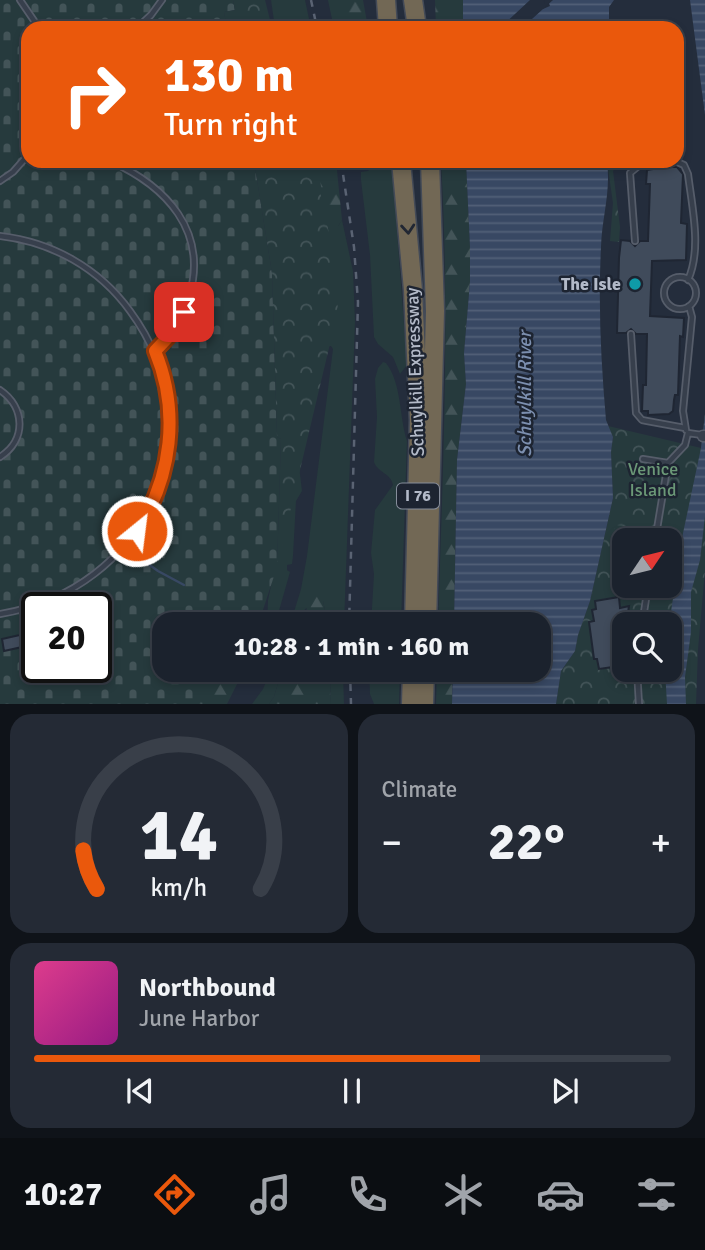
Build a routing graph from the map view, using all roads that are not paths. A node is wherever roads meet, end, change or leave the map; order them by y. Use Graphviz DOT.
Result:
graph roads {
  1 [pos="20,0"];
  2 [pos="162,0"];
  3 [pos="384,0"];
  4 [pos="413,0"];
  5 [pos="424,0"];
  6 [pos="34,21"];
  7 [pos="145,21"];
  8 [pos="388,21"];
  9 [pos="418,21"];
  10 [pos="420,21"];
  11 [pos="21,164"];
  12 [pos="684,166"];
  13 [pos="123,168"];
  14 [pos="402,168"];
  15 [pos="430,168"];
  16 [pos="636,168"];
  17 [pos="0,181"];
  18 [pos="0,236"];
  19 [pos="635,242"];
  20 [pos="688,280"];
  21 [pos="689,306"];
  22 [pos="631,334"];
  23 [pos="155,351"];
  24 [pos="426,368"];
  25 [pos="0,390"];
  26 [pos="687,430"];
  27 [pos="704,436"];
  28 [pos="0,457"];
  29 [pos="643,459"];
  30 [pos="668,463"];
  31 [pos="657,528"];
  32 [pos="414,612"];
  33 [pos="427,612"];
  34 [pos="0,614"];
  35 [pos="412,682"];
  36 [pos="425,682"];
  37 [pos="638,682"];
  38 [pos="411,704"];
  39 [pos="424,704"];
  40 [pos="639,704"];
  1 -- 6 [label="lane"];
  2 -- 7 [label="lane"];
  3 -- 8 [label="highway"];
  4 -- 9 [label="highway"];
  5 -- 10 [label="highway"];
  11 -- 17 [label="lane"];
  12 -- 20 [label="lane"];
  13 -- 23 [label="lane"];
  14 -- 24 [label="highway, Schuylkill Expressway / I 76, one-way"];
  15 -- 24 [label="highway, Schuylkill Expressway / I 76"];
  16 -- 19 [label="lane"];
  18 -- 23 [label="lane"];
  20 -- 21 [label="lane"];
  20 -- 21 [label="lane"];
  21 -- 26 [label="lane"];
  22 -- 26 [label="lane"];
  23 -- 34 [label="lane"];
  24 -- 32 [label="highway, Schuylkill Expressway / I 76"];
  24 -- 33 [label="highway, Schuylkill Expressway / I 76"];
  25 -- 28 [label="lane"];
  26 -- 27 [label="lane"];
  26 -- 30 [label="lane"];
  29 -- 30 [label="lane"];
  30 -- 31 [label="lane"];
  35 -- 38 [label="highway"];
  36 -- 39 [label="highway"];
  37 -- 40 [label="lane"];
}
